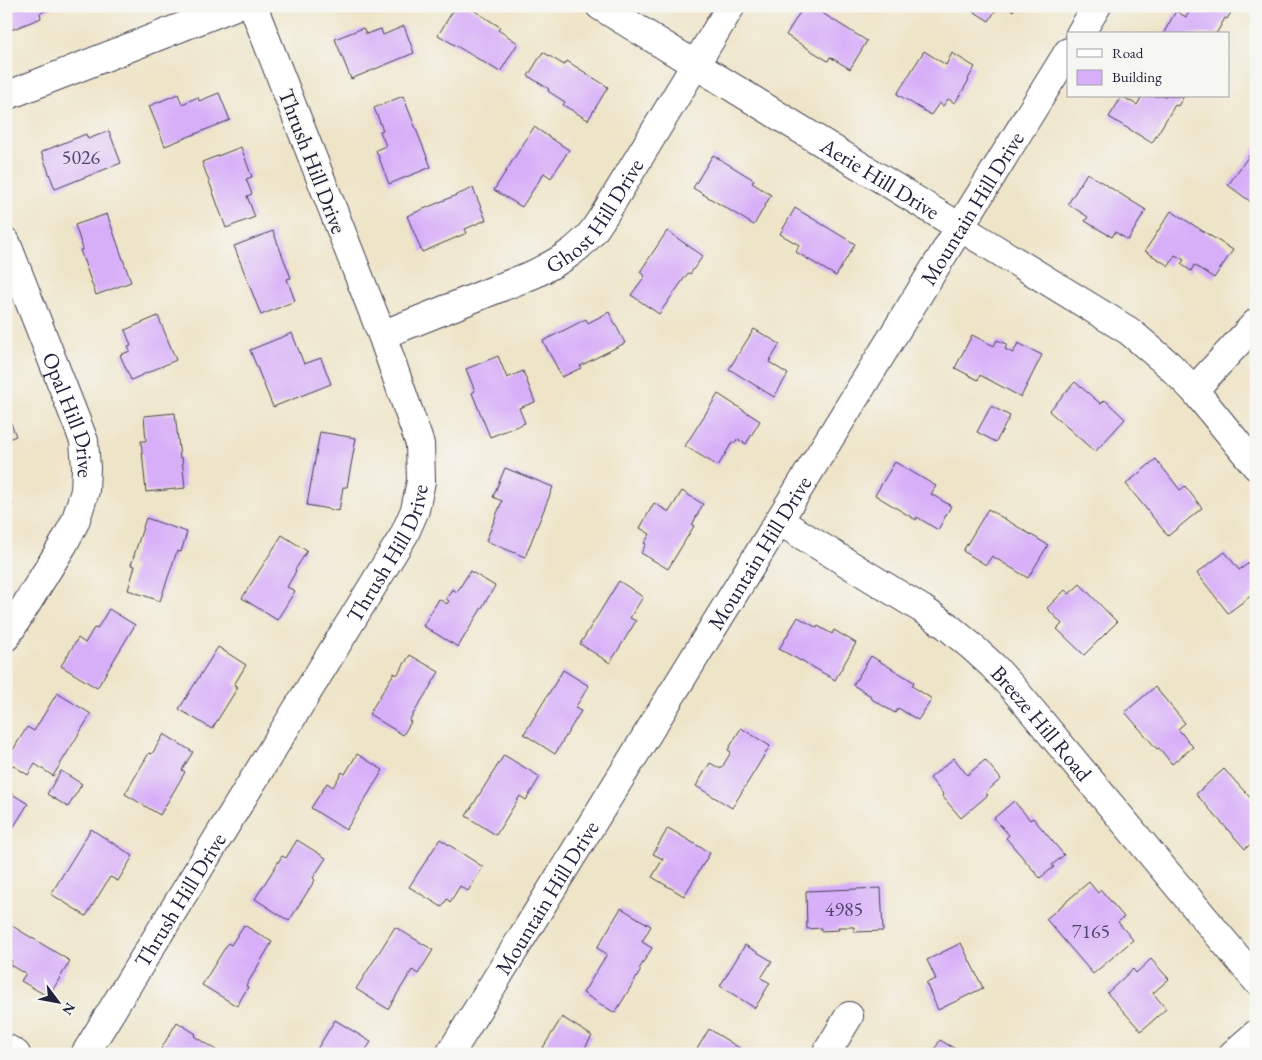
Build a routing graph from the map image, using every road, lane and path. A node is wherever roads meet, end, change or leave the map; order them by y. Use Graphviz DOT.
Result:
graph roads {
  1 [pos="236,6"];
  2 [pos="252,6"];
  3 [pos="600,6"];
  4 [pos="731,6"];
  5 [pos="1097,6"];
  6 [pos="1081,32"];
  7 [pos="1067,54"];
  8 [pos="695,64"];
  9 [pos="6,96"];
  10 [pos="960,228"];
  11 [pos="6,242"];
  12 [pos="1256,323"];
  13 [pos="382,335"];
  14 [pos="1194,390"];
  15 [pos="1256,466"];
  16 [pos="779,521"];
  17 [pos="6,637"];
  18 [pos="1256,980"];
  19 [pos="849,1016"];
  20 [pos="1256,1034"];
  21 [pos="6,1048"];
  22 [pos="16,1054"];
  23 [pos="85,1054"];
  24 [pos="450,1054"];
  25 [pos="826,1054"];
  26 [pos="1233,1054"];
  1 -- 9 [label="street"];
  2 -- 13 [label="street, Thrush Hill Drive"];
  3 -- 8 [label="street, Aerie Hill Drive"];
  4 -- 8 [label="street, Ghost Hill Drive"];
  5 -- 6 [label="street"];
  7 -- 10 [label="street, Mountain Hill Drive"];
  8 -- 10 [label="street, Aerie Hill Drive"];
  8 -- 13 [label="street, Ghost Hill Drive"];
  10 -- 14 [label="street, Aerie Hill Drive"];
  10 -- 16 [label="street, Mountain Hill Drive"];
  11 -- 17 [label="street, Opal Hill Drive"];
  12 -- 14 [label="street"];
  13 -- 23 [label="street, Thrush Hill Drive"];
  14 -- 15 [label="street, Aerie Hill Drive"];
  16 -- 18 [label="street, Breeze Hill Road"];
  16 -- 24 [label="street, Mountain Hill Drive"];
  19 -- 25 [label="street"];
  20 -- 26 [label="street"];
  21 -- 22 [label="street"];
}
